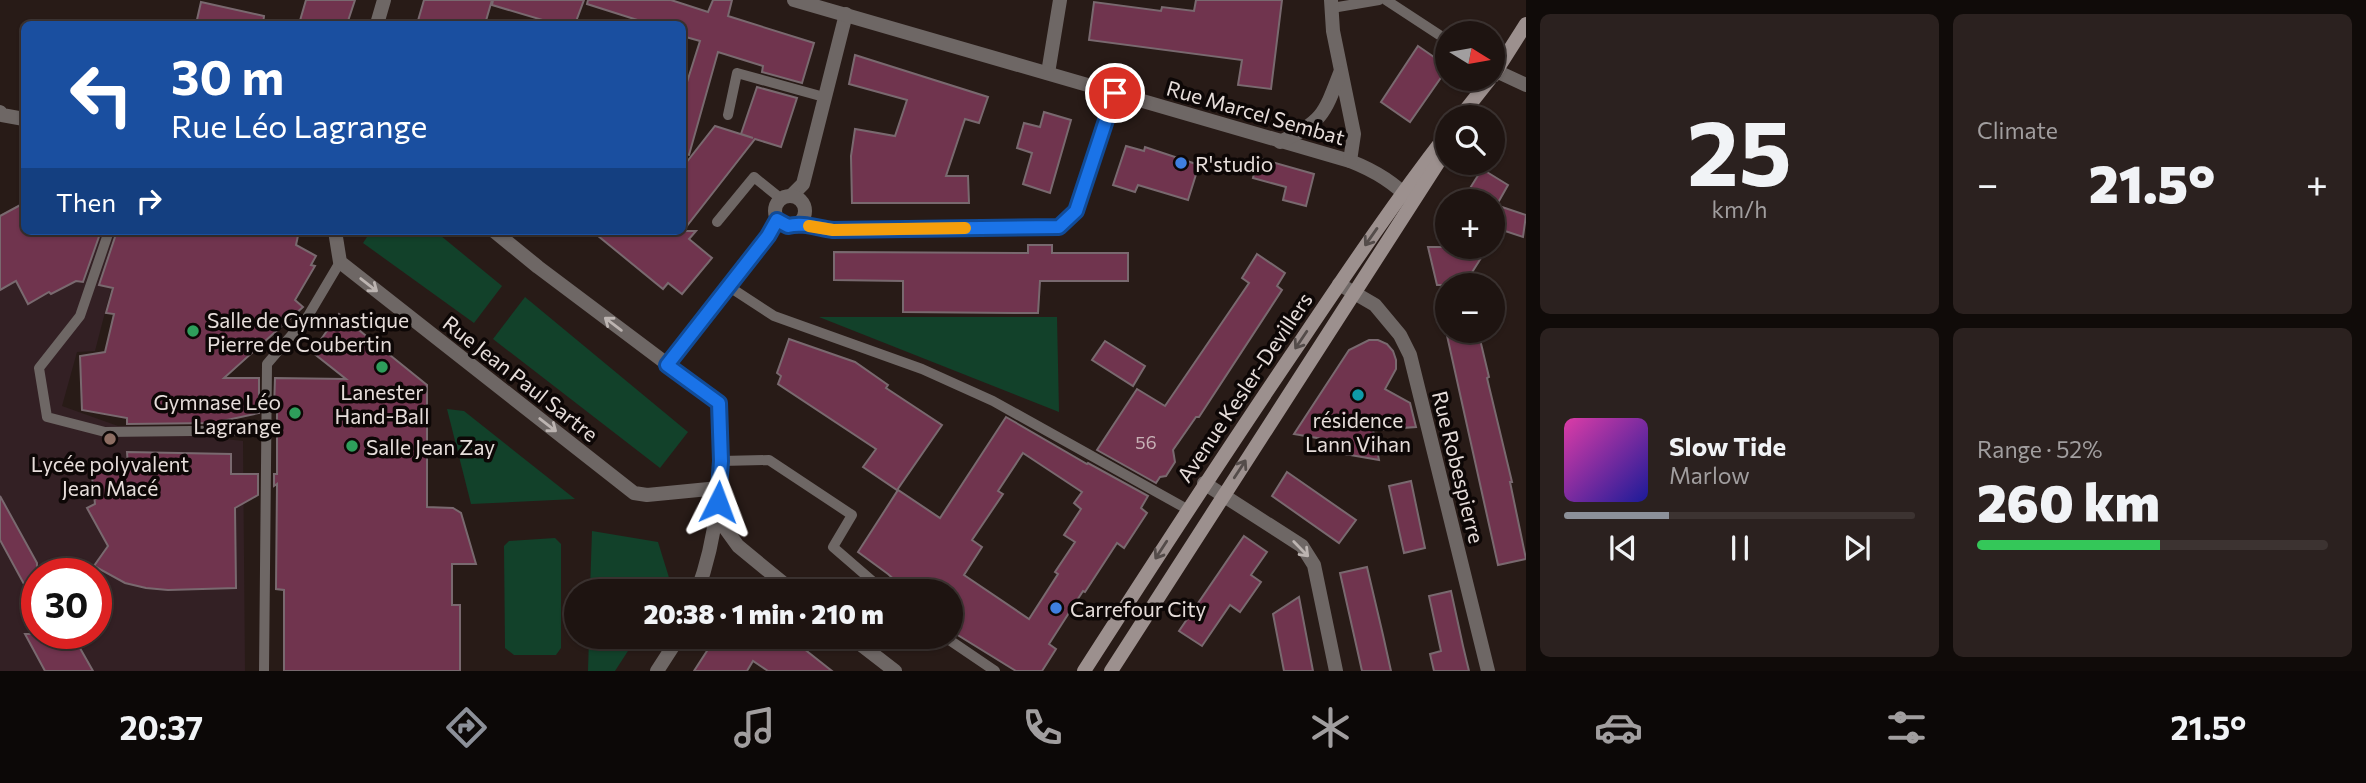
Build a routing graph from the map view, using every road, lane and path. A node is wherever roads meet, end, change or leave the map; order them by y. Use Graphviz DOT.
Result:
graph roads {
  1 [pos="384,0"];
  2 [pos="794,0"];
  3 [pos="1060,0"];
  4 [pos="1379,0"];
  5 [pos="1385,0"];
  6 [pos="1331,4"];
  7 [pos="846,14"];
  8 [pos="378,21"];
  9 [pos="1526,24"];
  10 [pos="1435,32"];
  11 [pos="1505,56"];
  12 [pos="1341,72"];
  13 [pos="1048,73"];
  14 [pos="1505,79"];
  15 [pos="1526,85"];
  16 [pos="1480,91"];
  17 [pos="1115,93"];
  18 [pos="824,96"];
  19 [pos="1469,105"];
  20 [pos="1,115"];
  21 [pos="728,115"];
  22 [pos="21,118"];
  23 [pos="1280,142"];
  24 [pos="1435,149"];
  25 [pos="1350,161"];
  26 [pos="1435,168"];
  27 [pos="1402,191"];
  28 [pos="786,197"];
  29 [pos="1413,203"];
  30 [pos="777,220"];
  31 [pos="717,222"];
  32 [pos="799,223"];
  33 [pos="108,235"];
  34 [pos="336,235"];
  35 [pos="499,235"];
  36 [pos="340,262"];
  37 [pos="1339,284"];
  38 [pos="728,286"];
  39 [pos="1355,294"];
  40 [pos="667,365"];
  41 [pos="267,430"];
  42 [pos="721,461"];
  43 [pos="1204,484"];
  44 [pos="719,488"];
  45 [pos="1223,495"];
  46 [pos="1187,509"];
  47 [pos="717,517"];
  48 [pos="700,579"];
  49 [pos="778,579"];
  50 [pos="870,579"];
  51 [pos="671,649"];
  52 [pos="867,649"];
  53 [pos="963,649"];
  54 [pos="264,671"];
  55 [pos="657,671"];
  56 [pos="895,671"];
  57 [pos="995,671"];
  58 [pos="1084,671"];
  59 [pos="1111,671"];
  60 [pos="1336,671"];
  61 [pos="1488,671"];
  1 -- 8 [label="street"];
  2 -- 7 [label="street, Rue Marcel Sembat"];
  3 -- 13 [label="street"];
  4 -- 6 [label="lane"];
  5 -- 10 [label="lane"];
  6 -- 12 [label="street"];
  7 -- 13 [label="street, Rue Marcel Sembat"];
  7 -- 18 [label="street"];
  9 -- 11 [label="main road"];
  12 -- 23 [label="street"];
  12 -- 25 [label="street"];
  13 -- 17 [label="street, Rue Marcel Sembat"];
  14 -- 15 [label="street"];
  16 -- 19 [label="main road"];
  17 -- 23 [label="street, Rue Marcel Sembat"];
  17 -- 32 [label="street"];
  18 -- 21 [label="lane"];
  18 -- 28 [label="street"];
  20 -- 22 [label="street"];
  23 -- 25 [label="street, Rue Marcel Sembat"];
  24 -- 27 [label="main road, Avenue Kesler-Devillers"];
  25 -- 27 [label="street, Rue Marcel Sembat"];
  26 -- 29 [label="main road, Avenue Kesler-Devillers"];
  27 -- 29 [label="street, Rue Marcel Sembat"];
  27 -- 37 [label="main road, Avenue Kesler-Devillers, one-way"];
  28 -- 30 [label="street"];
  28 -- 31 [label="lane"];
  28 -- 32 [label="street"];
  29 -- 39 [label="main road, Avenue Kesler-Devillers"];
  30 -- 32 [label="street"];
  30 -- 38 [label="street"];
  33 -- 41 [label="lane"];
  34 -- 36 [label="street"];
  40 -- 35 [label="street, one-way"];
  36 -- 41 [label="lane"];
  36 -- 44 [label="street, Rue Jean Paul Sartre, one-way"];
  37 -- 39 [label="street, Rue Robespierre"];
  37 -- 43 [label="main road, Avenue Kesler-Devillers, one-way"];
  38 -- 40 [label="street"];
  38 -- 46 [label="lane"];
  45 -- 39 [label="main road, Avenue Kesler-Devillers, one-way"];
  39 -- 61 [label="street, Rue Robespierre"];
  40 -- 42 [label="street"];
  41 -- 54 [label="lane"];
  42 -- 44 [label="street"];
  42 -- 50 [label="lane"];
  43 -- 45 [label="street"];
  43 -- 46 [label="main road, Avenue Kesler-Devillers"];
  44 -- 47 [label="street"];
  45 -- 59 [label="main road, Avenue Kesler-Devillers"];
  45 -- 60 [label="street, one-way"];
  46 -- 58 [label="main road, Avenue Kesler-Devillers, one-way"];
  47 -- 48 [label="street"];
  47 -- 49 [label="street"];
  51 -- 55 [label="street"];
  52 -- 56 [label="street"];
  53 -- 57 [label="lane"];
}
